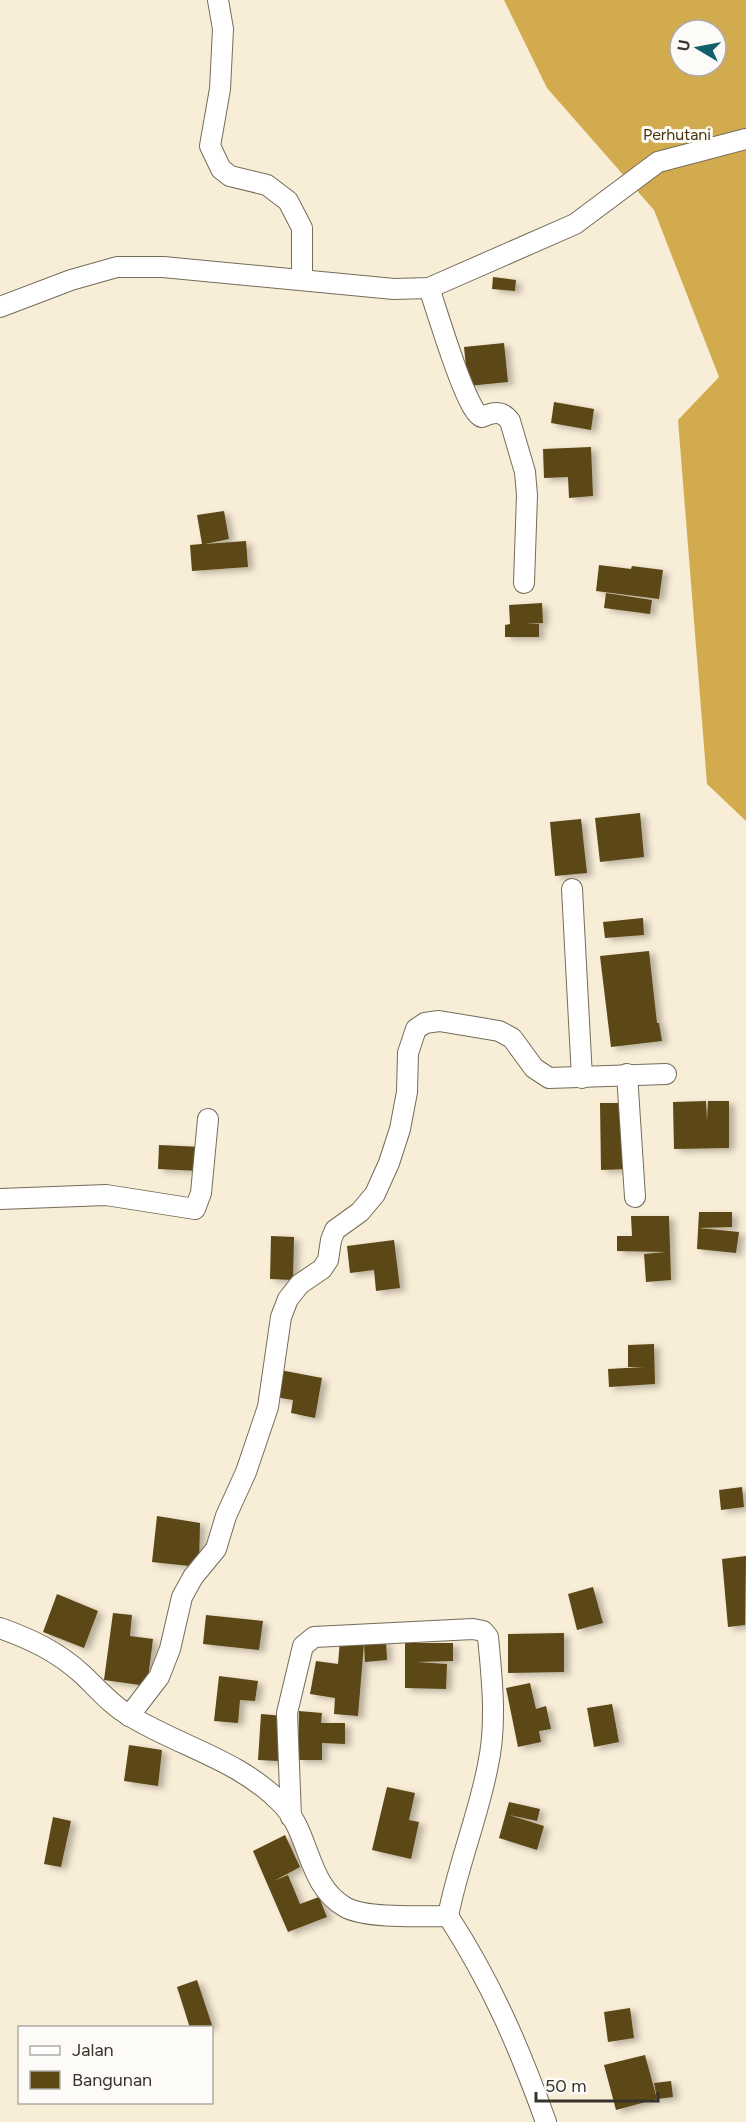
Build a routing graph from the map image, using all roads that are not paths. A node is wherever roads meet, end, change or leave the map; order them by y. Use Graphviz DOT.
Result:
graph roads {
  1 [pos="218,0"];
  2 [pos="746,139"];
  3 [pos="302,280"];
  4 [pos="429,288"];
  5 [pos="0,307"];
  6 [pos="524,583"];
  7 [pos="572,889"];
  8 [pos="627,1074"];
  9 [pos="666,1074"];
  10 [pos="582,1078"];
  11 [pos="208,1119"];
  12 [pos="634,1197"];
  13 [pos="0,1199"];
  14 [pos="0,1628"];
  15 [pos="129,1716"];
  16 [pos="291,1817"];
  17 [pos="448,1916"];
  18 [pos="546,2122"];
  1 -- 3 [label="street"];
  2 -- 4 [label="street"];
  3 -- 4 [label="street"];
  3 -- 5 [label="street"];
  4 -- 6 [label="street"];
  7 -- 10 [label="street"];
  8 -- 9 [label="street"];
  8 -- 10 [label="street"];
  8 -- 12 [label="street"];
  10 -- 15 [label="street"];
  11 -- 13 [label="street"];
  14 -- 15 [label="street"];
  15 -- 16 [label="street"];
  16 -- 17 [label="street"];
  16 -- 17 [label="street"];
  17 -- 18 [label="street"];
}
